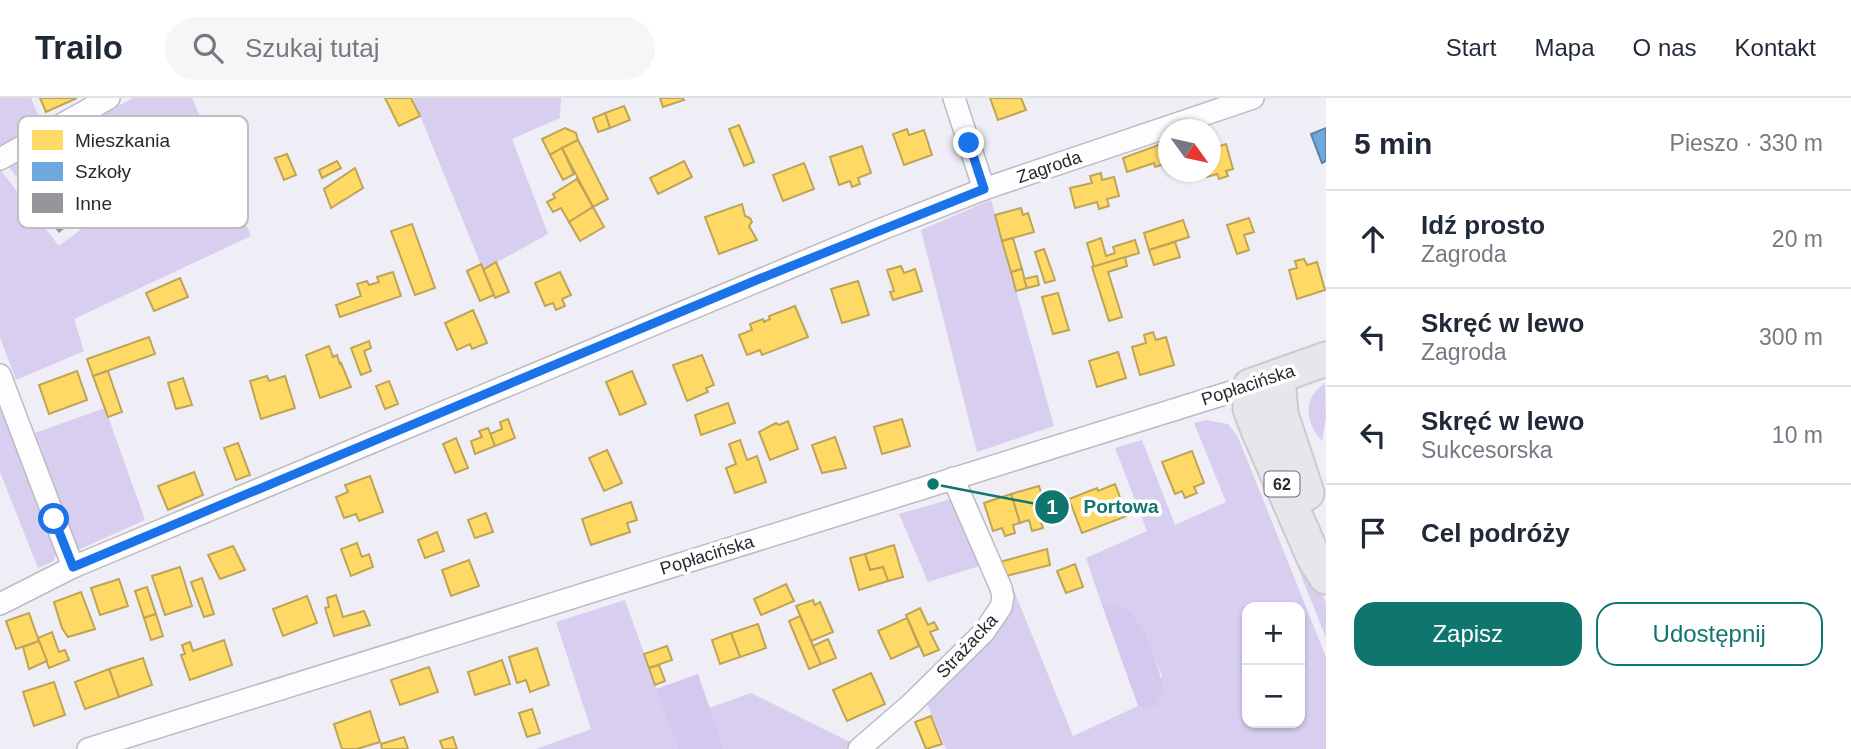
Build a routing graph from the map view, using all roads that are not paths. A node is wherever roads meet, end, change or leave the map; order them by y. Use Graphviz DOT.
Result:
graph roads {
  1 [pos="110,98"];
  2 [pos="954,98"];
  3 [pos="1253,98"];
  4 [pos="78,116"];
  5 [pos="18,149"];
  6 [pos="0,159"];
  7 [pos="984,189"];
  8 [pos="1326,359"];
  9 [pos="0,375"];
  10 [pos="1264,382"];
  11 [pos="953,478"];
  12 [pos="1326,546"];
  13 [pos="73,567"];
  14 [pos="1326,577"];
  15 [pos="0,604"];
  16 [pos="88,749"];
  17 [pos="859,749"];
  1 -- 4 [label="street"];
  2 -- 7 [label="street"];
  3 -- 7 [label="street, Zagroda"];
  5 -- 6 [label="street"];
  7 -- 13 [label="street, Zagroda"];
  8 -- 10 [label="main road, Popłacińska"];
  9 -- 13 [label="street"];
  10 -- 11 [label="street, Popłacińska"];
  10 -- 12 [label="main road, 62"];
  10 -- 14 [label="main road, 62"];
  11 -- 16 [label="street, Popłacińska"];
  11 -- 17 [label="street, Strażacka"];
  13 -- 15 [label="street, Zagroda"];
}
